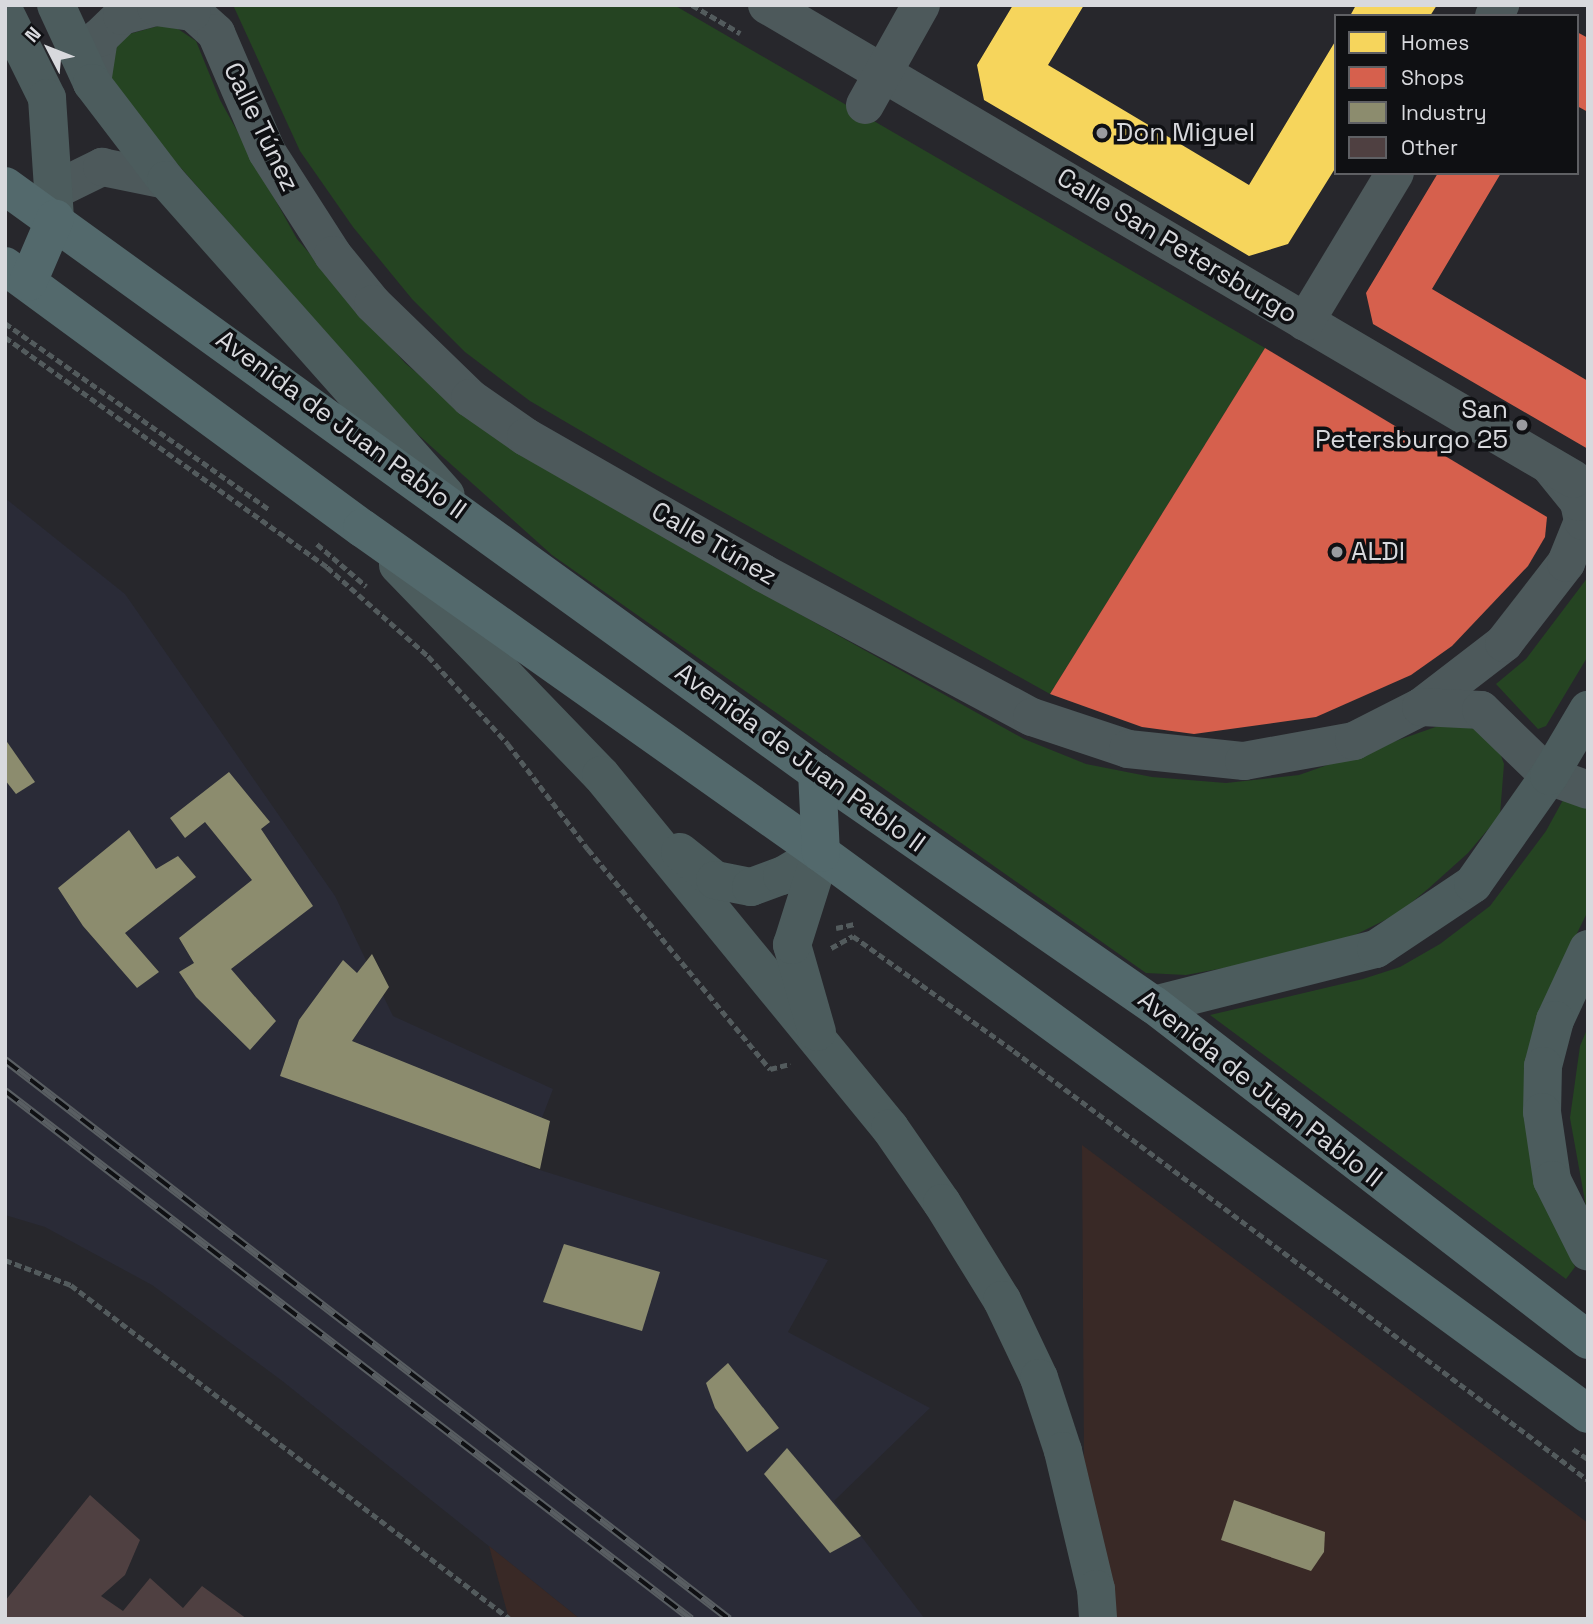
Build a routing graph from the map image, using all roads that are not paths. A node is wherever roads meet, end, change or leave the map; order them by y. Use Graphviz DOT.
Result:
graph roads {
  1 [pos="56,5"];
  2 [pos="766,5"];
  3 [pos="921,5"];
  4 [pos="189,8"];
  5 [pos="6,22"];
  6 [pos="884,72"];
  7 [pos="92,83"];
  8 [pos="865,106"];
  9 [pos="1394,175"];
  10 [pos="166,180"];
  11 [pos="5,186"];
  12 [pos="54,205"];
  13 [pos="17,274"];
  14 [pos="1305,322"];
  15 [pos="1550,466"];
  16 [pos="1588,488"];
  17 [pos="461,512"];
  18 [pos="362,528"];
  19 [pos="1421,708"];
  20 [pos="1588,710"];
  21 [pos="817,772"];
  22 [pos="601,775"];
  23 [pos="1549,776"];
  24 [pos="1588,790"];
  25 [pos="821,853"];
  26 [pos="1588,949"];
  27 [pos="1154,1005"];
  28 [pos="821,1047"];
  29 [pos="1588,1252"];
  30 [pos="1588,1340"];
  31 [pos="1588,1414"];
  32 [pos="1098,1619"];
  1 -- 7 [label="main road"];
  2 -- 6 [label="street, Calle San Petersburgo"];
  3 -- 6 [label="street"];
  4 -- 7 [label="street, Calle Túnez"];
  4 -- 19 [label="street, Calle Túnez"];
  5 -- 12 [label="main road"];
  6 -- 8 [label="street"];
  6 -- 14 [label="street, Calle San Petersburgo"];
  7 -- 10 [label="main road"];
  9 -- 14 [label="street"];
  10 -- 12 [label="street"];
  10 -- 17 [label="main road"];
  11 -- 12 [label="highway, Avenida de Juan Pablo II"];
  12 -- 13 [label="highway"];
  12 -- 17 [label="highway, Avenida de Juan Pablo II"];
  13 -- 18 [label="highway"];
  14 -- 15 [label="street, Calle San Petersburgo"];
  15 -- 16 [label="street, Calle San Petersburgo"];
  15 -- 19 [label="street, Calle Túnez"];
  17 -- 21 [label="highway, Avenida de Juan Pablo II"];
  18 -- 22 [label="main road"];
  18 -- 25 [label="highway"];
  19 -- 23 [label="street, Calle Túnez"];
  20 -- 23 [label="main road"];
  21 -- 25 [label="highway"];
  21 -- 27 [label="highway, Avenida de Juan Pablo II"];
  22 -- 25 [label="main road"];
  22 -- 28 [label="main road"];
  23 -- 24 [label="street"];
  23 -- 27 [label="main road"];
  25 -- 28 [label="main road"];
  25 -- 31 [label="highway"];
  26 -- 29 [label="main road"];
  27 -- 30 [label="highway, Avenida de Juan Pablo II"];
  28 -- 32 [label="main road"];
}
